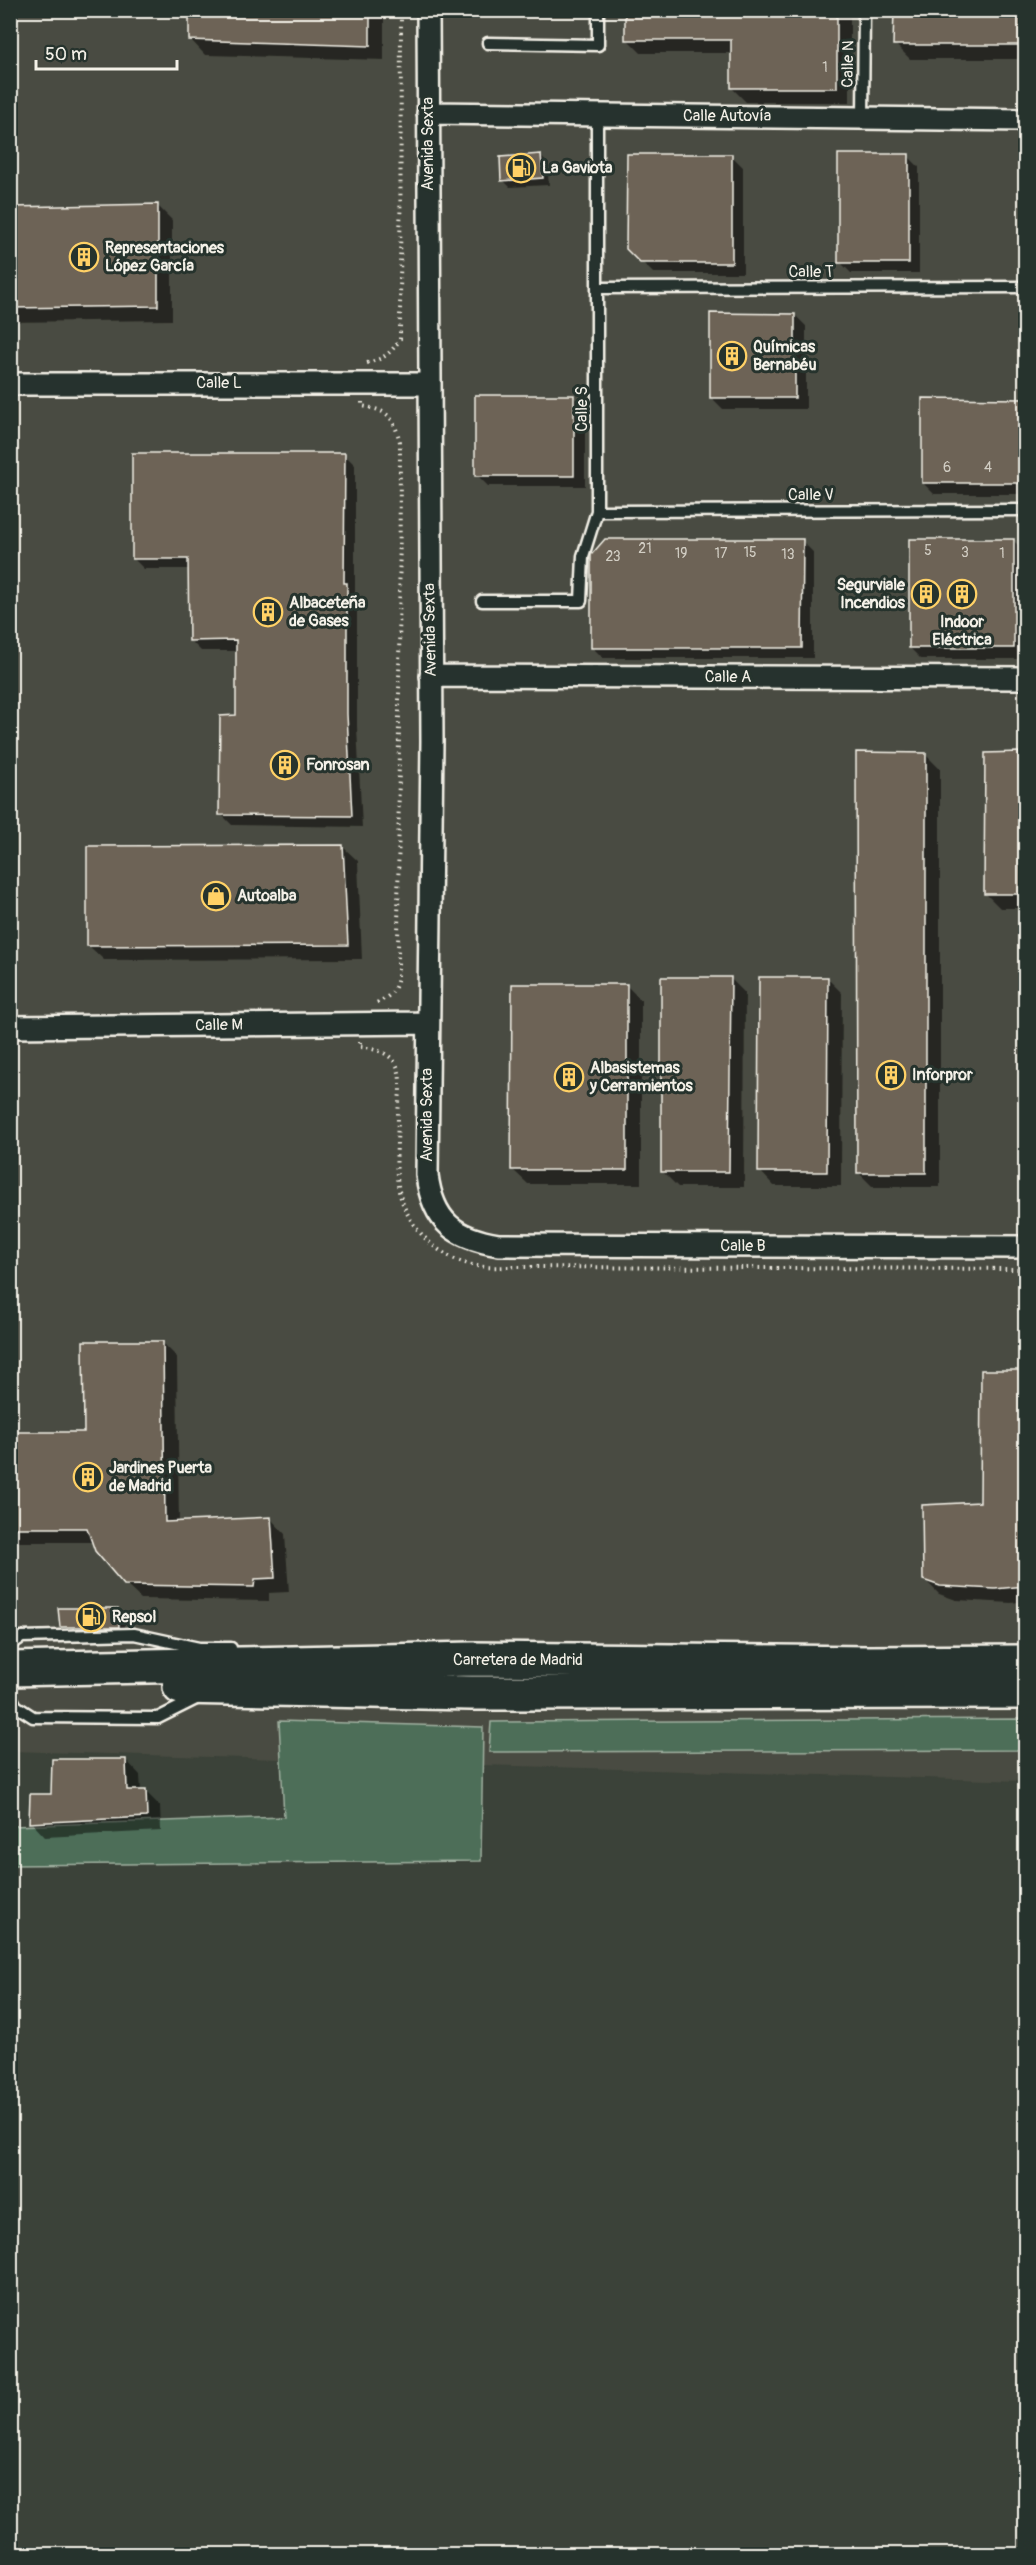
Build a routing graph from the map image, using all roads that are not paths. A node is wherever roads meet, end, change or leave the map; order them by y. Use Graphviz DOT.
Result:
graph roads {
  1 [pos="428,10"];
  2 [pos="598,10"];
  3 [pos="864,10"];
  4 [pos="488,43"];
  5 [pos="428,113"];
  6 [pos="597,116"];
  7 [pos="863,117"];
  8 [pos="1026,120"];
  9 [pos="1026,287"];
  10 [pos="597,288"];
  11 [pos="10,384"];
  12 [pos="428,384"];
  13 [pos="1026,510"];
  14 [pos="597,511"];
  15 [pos="482,601"];
  16 [pos="431,676"];
  17 [pos="1026,678"];
  18 [pos="428,1023"];
  19 [pos="10,1027"];
  20 [pos="462,1236"];
  21 [pos="1026,1247"];
  22 [pos="10,1645"];
  23 [pos="245,1648"];
  24 [pos="373,1650"];
  25 [pos="473,1659"];
  26 [pos="1026,1662"];
  27 [pos="10,1669"];
  28 [pos="10,1683"];
  29 [pos="229,1688"];
  30 [pos="1026,1692"];
  31 [pos="10,1695"];
  1 -- 5 [label="street, Avenida Sexta"];
  2 -- 4 [label="lane"];
  3 -- 7 [label="lane, Calle N"];
  5 -- 6 [label="street, Calle Autovía"];
  5 -- 12 [label="street, Avenida Sexta"];
  6 -- 7 [label="street, Calle Autovía"];
  6 -- 10 [label="lane, Calle S"];
  7 -- 8 [label="street, Calle Autovía"];
  9 -- 10 [label="lane, Calle T"];
  10 -- 14 [label="lane, Calle S"];
  11 -- 12 [label="street, Calle L"];
  12 -- 16 [label="street, Avenida Sexta"];
  13 -- 14 [label="lane, Calle V"];
  14 -- 15 [label="lane, Calle S"];
  16 -- 17 [label="street, Calle A"];
  16 -- 18 [label="street, Avenida Sexta"];
  18 -- 19 [label="street, Calle M"];
  18 -- 20 [label="street, Avenida Sexta"];
  20 -- 21 [label="street, Calle B"];
  22 -- 23 [label="lane"];
  24 -- 25 [label="lane"];
  25 -- 26 [label="main road, Carretera de Madrid"];
  25 -- 27 [label="main road, Carretera de Madrid"];
  28 -- 29 [label="main road, Carretera de Madrid"];
  29 -- 30 [label="main road, Carretera de Madrid"];
  29 -- 31 [label="lane"];
}
